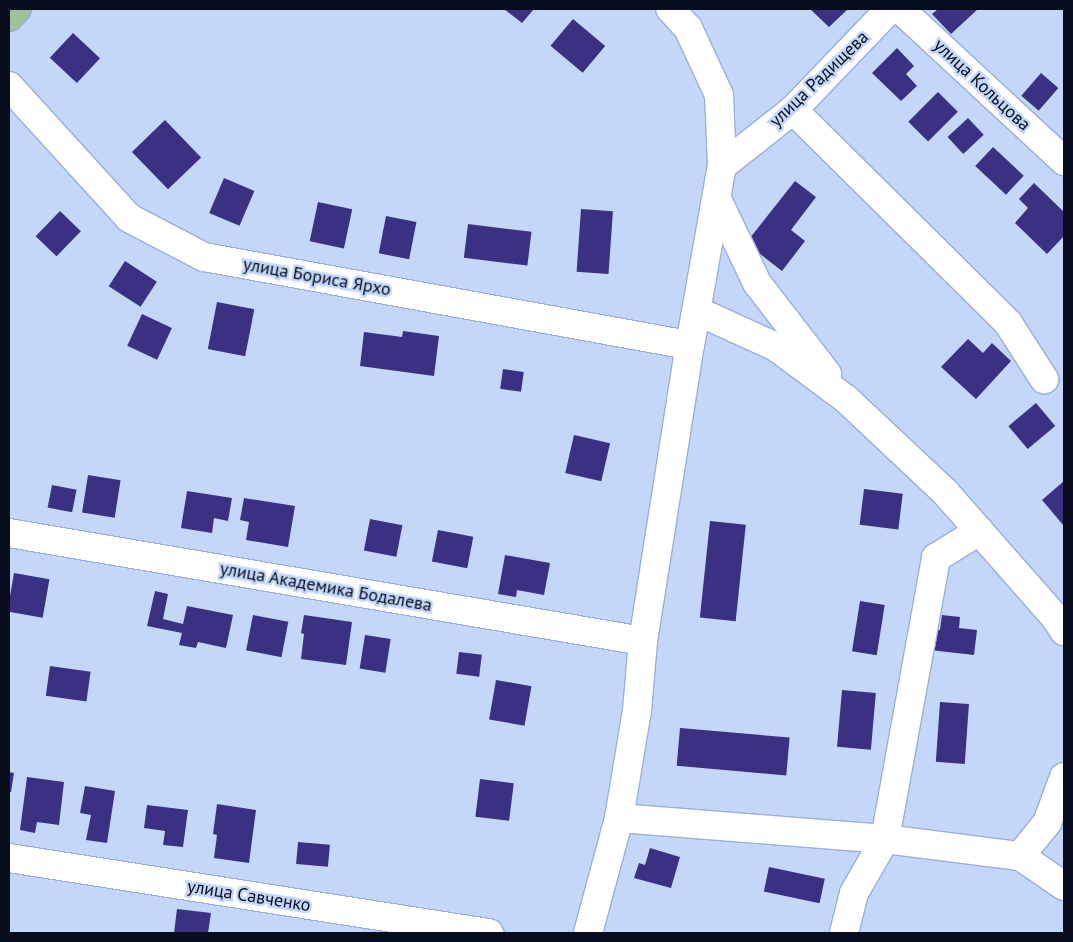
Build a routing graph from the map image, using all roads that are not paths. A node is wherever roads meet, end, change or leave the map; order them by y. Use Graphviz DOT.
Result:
graph roads {
  1 [pos="17,9"];
  2 [pos="670,9"];
  3 [pos="890,9"];
  4 [pos="900,9"];
  5 [pos="9,17"];
  6 [pos="9,86"];
  7 [pos="793,110"];
  8 [pos="1064,161"];
  9 [pos="722,166"];
  10 [pos="717,198"];
  11 [pos="697,311"];
  12 [pos="690,344"];
  13 [pos="1044,379"];
  14 [pos="846,400"];
  15 [pos="979,531"];
  16 [pos="9,533"];
  17 [pos="1064,631"];
  18 [pos="643,642"];
  19 [pos="1064,777"];
  20 [pos="619,818"];
  21 [pos="885,839"];
  22 [pos="1020,856"];
  23 [pos="9,858"];
  24 [pos="1064,886"];
  25 [pos="489,933"];
  26 [pos="588,933"];
  27 [pos="844,933"];
  1 -- 5 [label="main road"];
  2 -- 9 [label="street"];
  3 -- 7 [label="street, улица Радищева"];
  4 -- 8 [label="street, улица Кольцова"];
  6 -- 12 [label="street, улица Бориса Ярхо"];
  7 -- 9 [label="street, улица Радищева"];
  7 -- 13 [label="street"];
  9 -- 10 [label="street"];
  10 -- 11 [label="street"];
  10 -- 14 [label="street"];
  11 -- 12 [label="street"];
  11 -- 14 [label="street"];
  12 -- 18 [label="street"];
  14 -- 15 [label="street"];
  15 -- 17 [label="street"];
  15 -- 21 [label="street"];
  16 -- 18 [label="street, улица Академика Бодалева"];
  18 -- 20 [label="street"];
  19 -- 22 [label="street"];
  20 -- 21 [label="street"];
  20 -- 26 [label="street"];
  21 -- 22 [label="street"];
  21 -- 27 [label="street"];
  22 -- 24 [label="street"];
  23 -- 25 [label="street, улица Савченко"];
}
